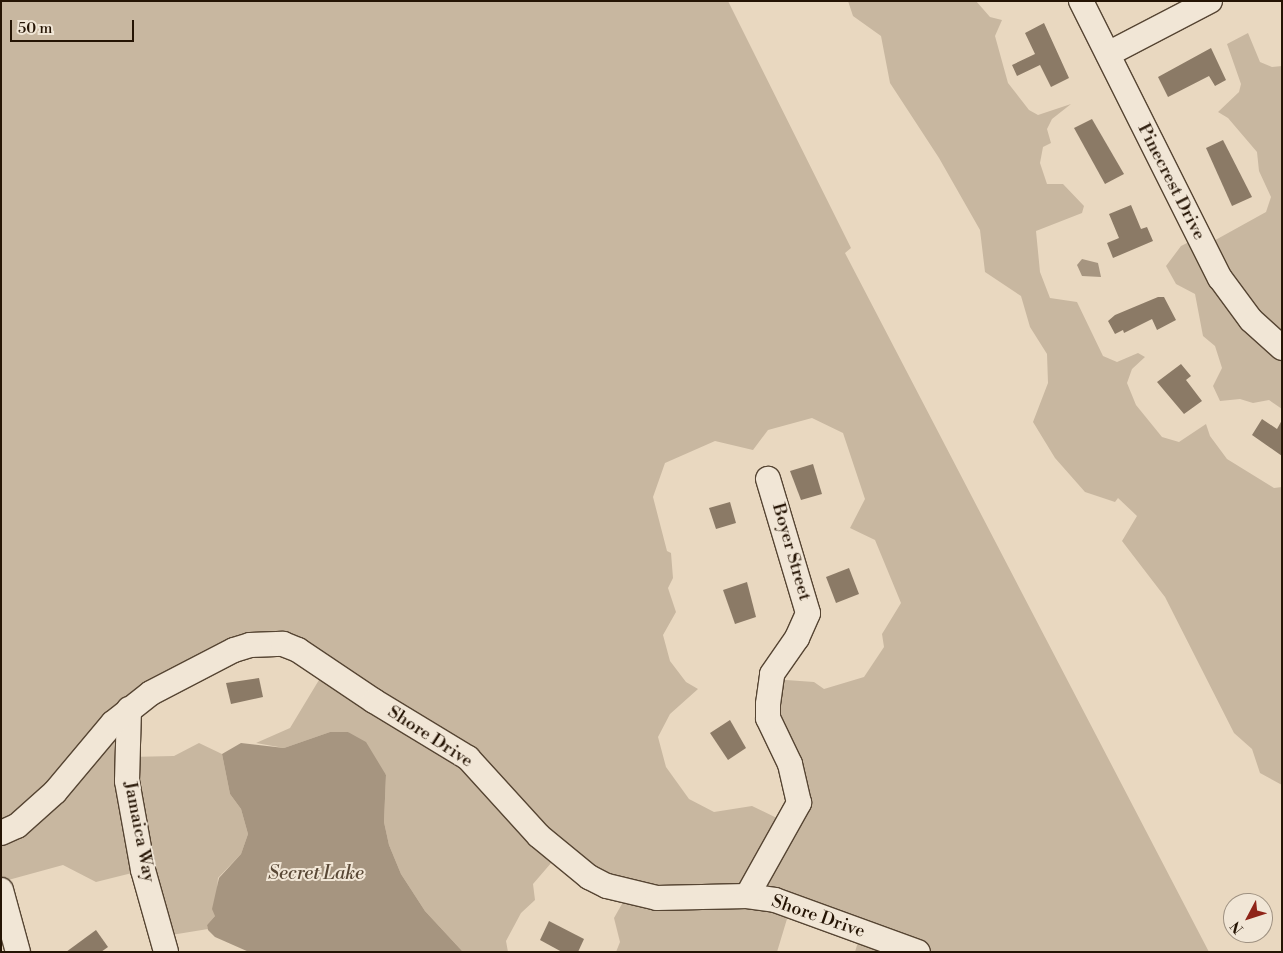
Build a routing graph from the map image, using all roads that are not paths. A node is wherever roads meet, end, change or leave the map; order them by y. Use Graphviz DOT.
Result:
graph roads {
  1 [pos="1082,1"];
  2 [pos="1210,1"];
  3 [pos="1108,54"];
  4 [pos="1282,348"];
  5 [pos="768,479"];
  6 [pos="129,709"];
  7 [pos="1,833"];
  8 [pos="1,890"];
  9 [pos="747,896"];
  10 [pos="18,952"];
  11 [pos="166,952"];
  12 [pos="918,952"];
  1 -- 3 [label="street, Pinecrest Drive"];
  2 -- 3 [label="street"];
  3 -- 4 [label="street, Pinecrest Drive"];
  5 -- 9 [label="street, Boyer Street"];
  6 -- 7 [label="street, Shore Drive"];
  6 -- 9 [label="street, Shore Drive"];
  6 -- 11 [label="street, Jamaica Way"];
  8 -- 10 [label="street"];
  9 -- 12 [label="street, Shore Drive"];
}
